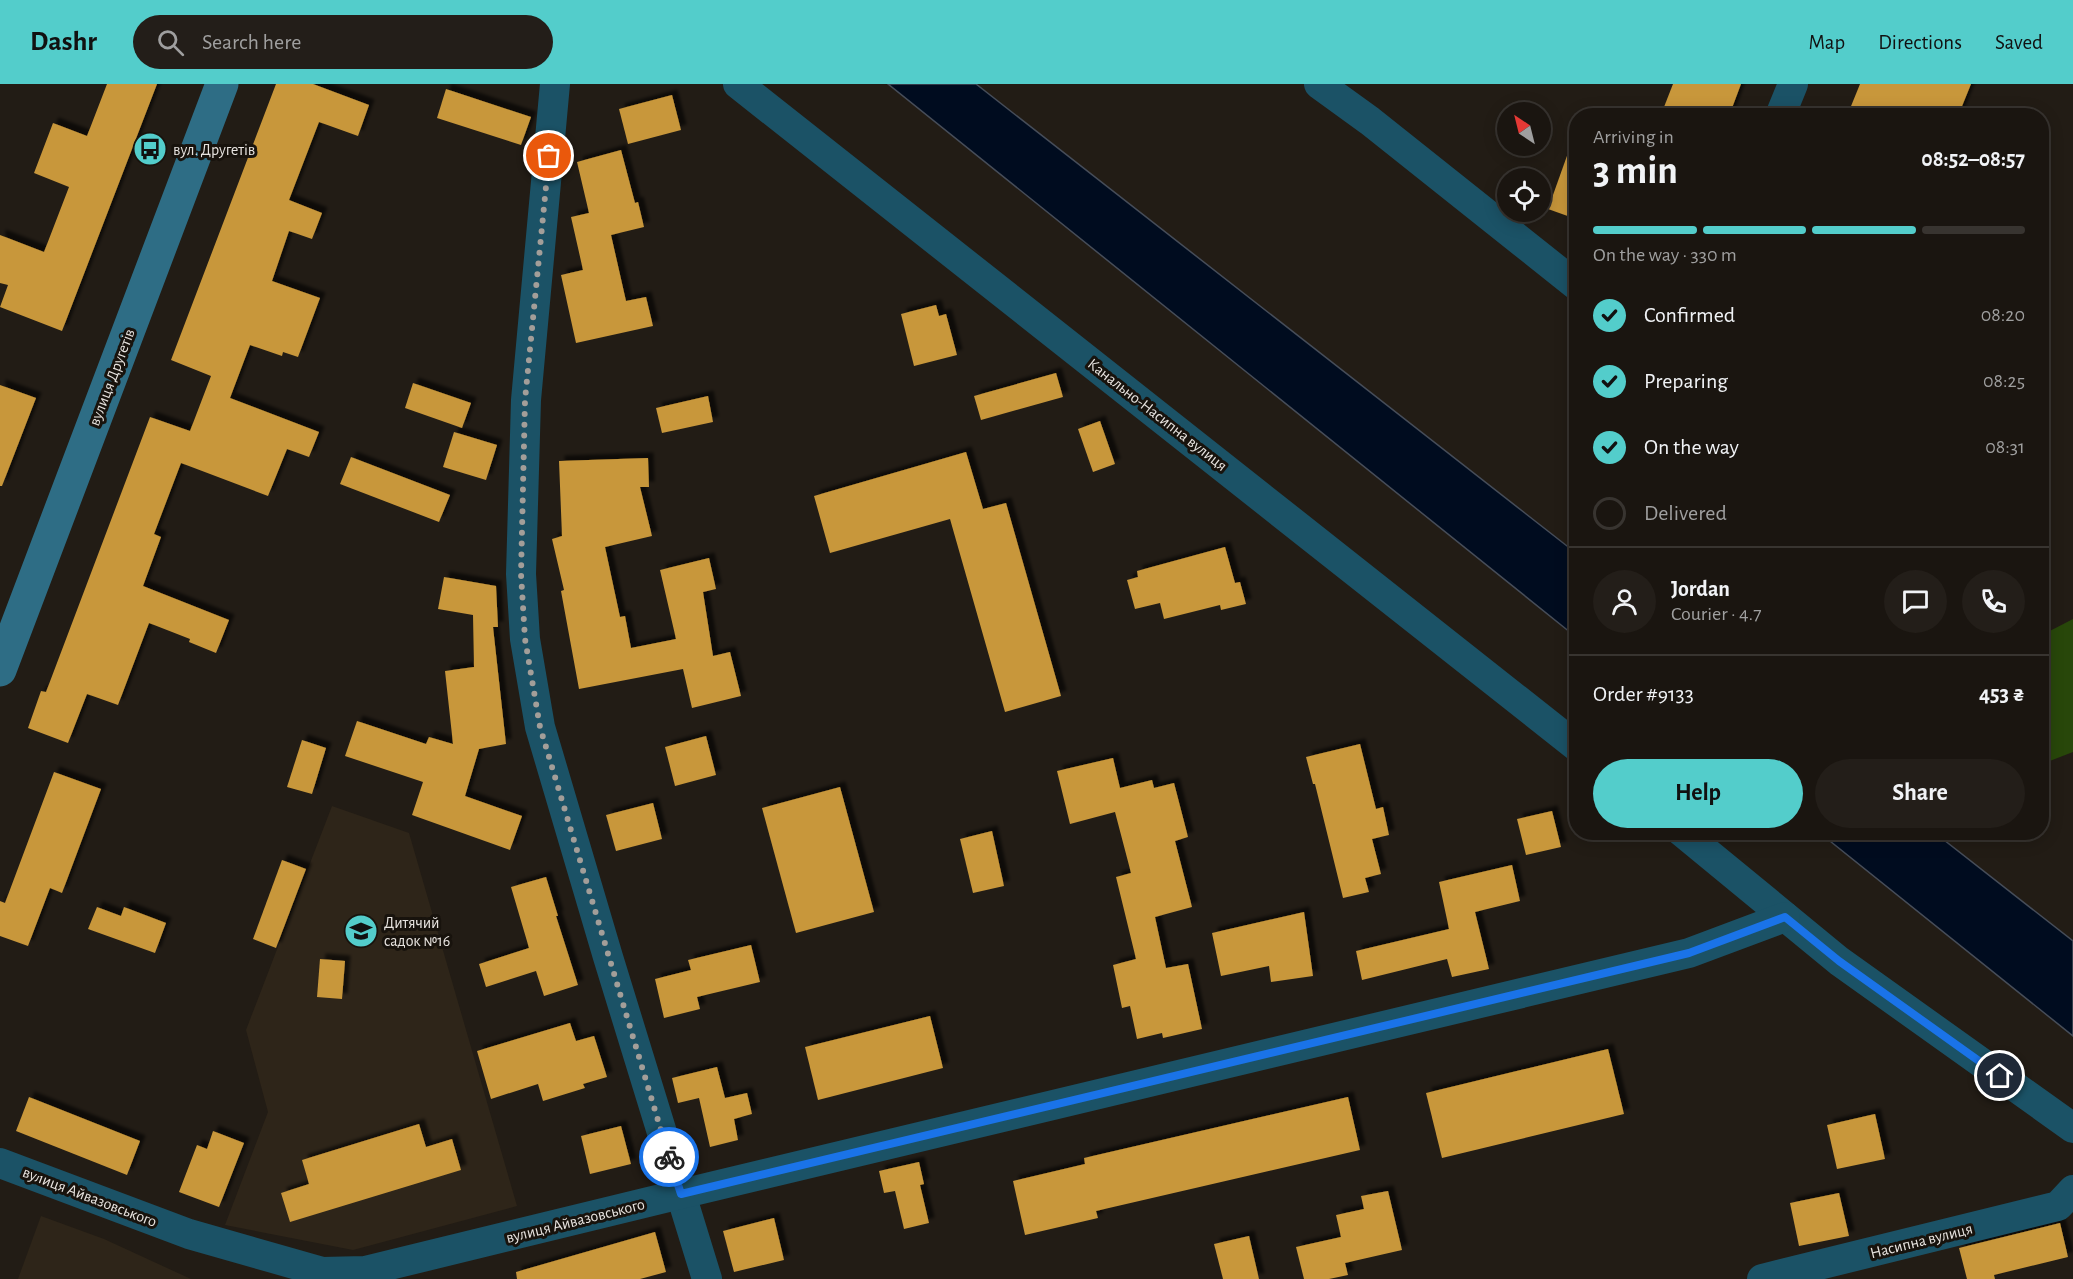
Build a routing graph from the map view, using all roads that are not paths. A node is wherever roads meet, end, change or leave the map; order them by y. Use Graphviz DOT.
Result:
graph roads {
  1 [pos="222,84"];
  2 [pos="555,84"];
  3 [pos="738,84"];
  4 [pos="1319,84"];
  5 [pos="1793,84"];
  6 [pos="1783,108"];
  7 [pos="1569,279"];
  8 [pos="0,670"];
  9 [pos="1569,740"];
  10 [pos="1692,840"];
  11 [pos="1785,917"];
  12 [pos="2073,1128"];
  13 [pos="0,1162"];
  14 [pos="2073,1190"];
  15 [pos="681,1194"];
  16 [pos="320,1275"];
  17 [pos="706,1279"];
  18 [pos="1762,1279"];
  1 -- 8 [label="main road, вулиця Другетів"];
  2 -- 15 [label="street"];
  3 -- 9 [label="street, Канально-Насипна вулиця"];
  4 -- 7 [label="street"];
  5 -- 6 [label="street"];
  10 -- 11 [label="street"];
  11 -- 12 [label="street"];
  11 -- 15 [label="street, вулиця Айвазовського"];
  13 -- 16 [label="street, вулиця Айвазовського"];
  14 -- 18 [label="street, Насипна вулиця"];
  15 -- 16 [label="street, вулиця Айвазовського"];
  15 -- 17 [label="street"];
}
